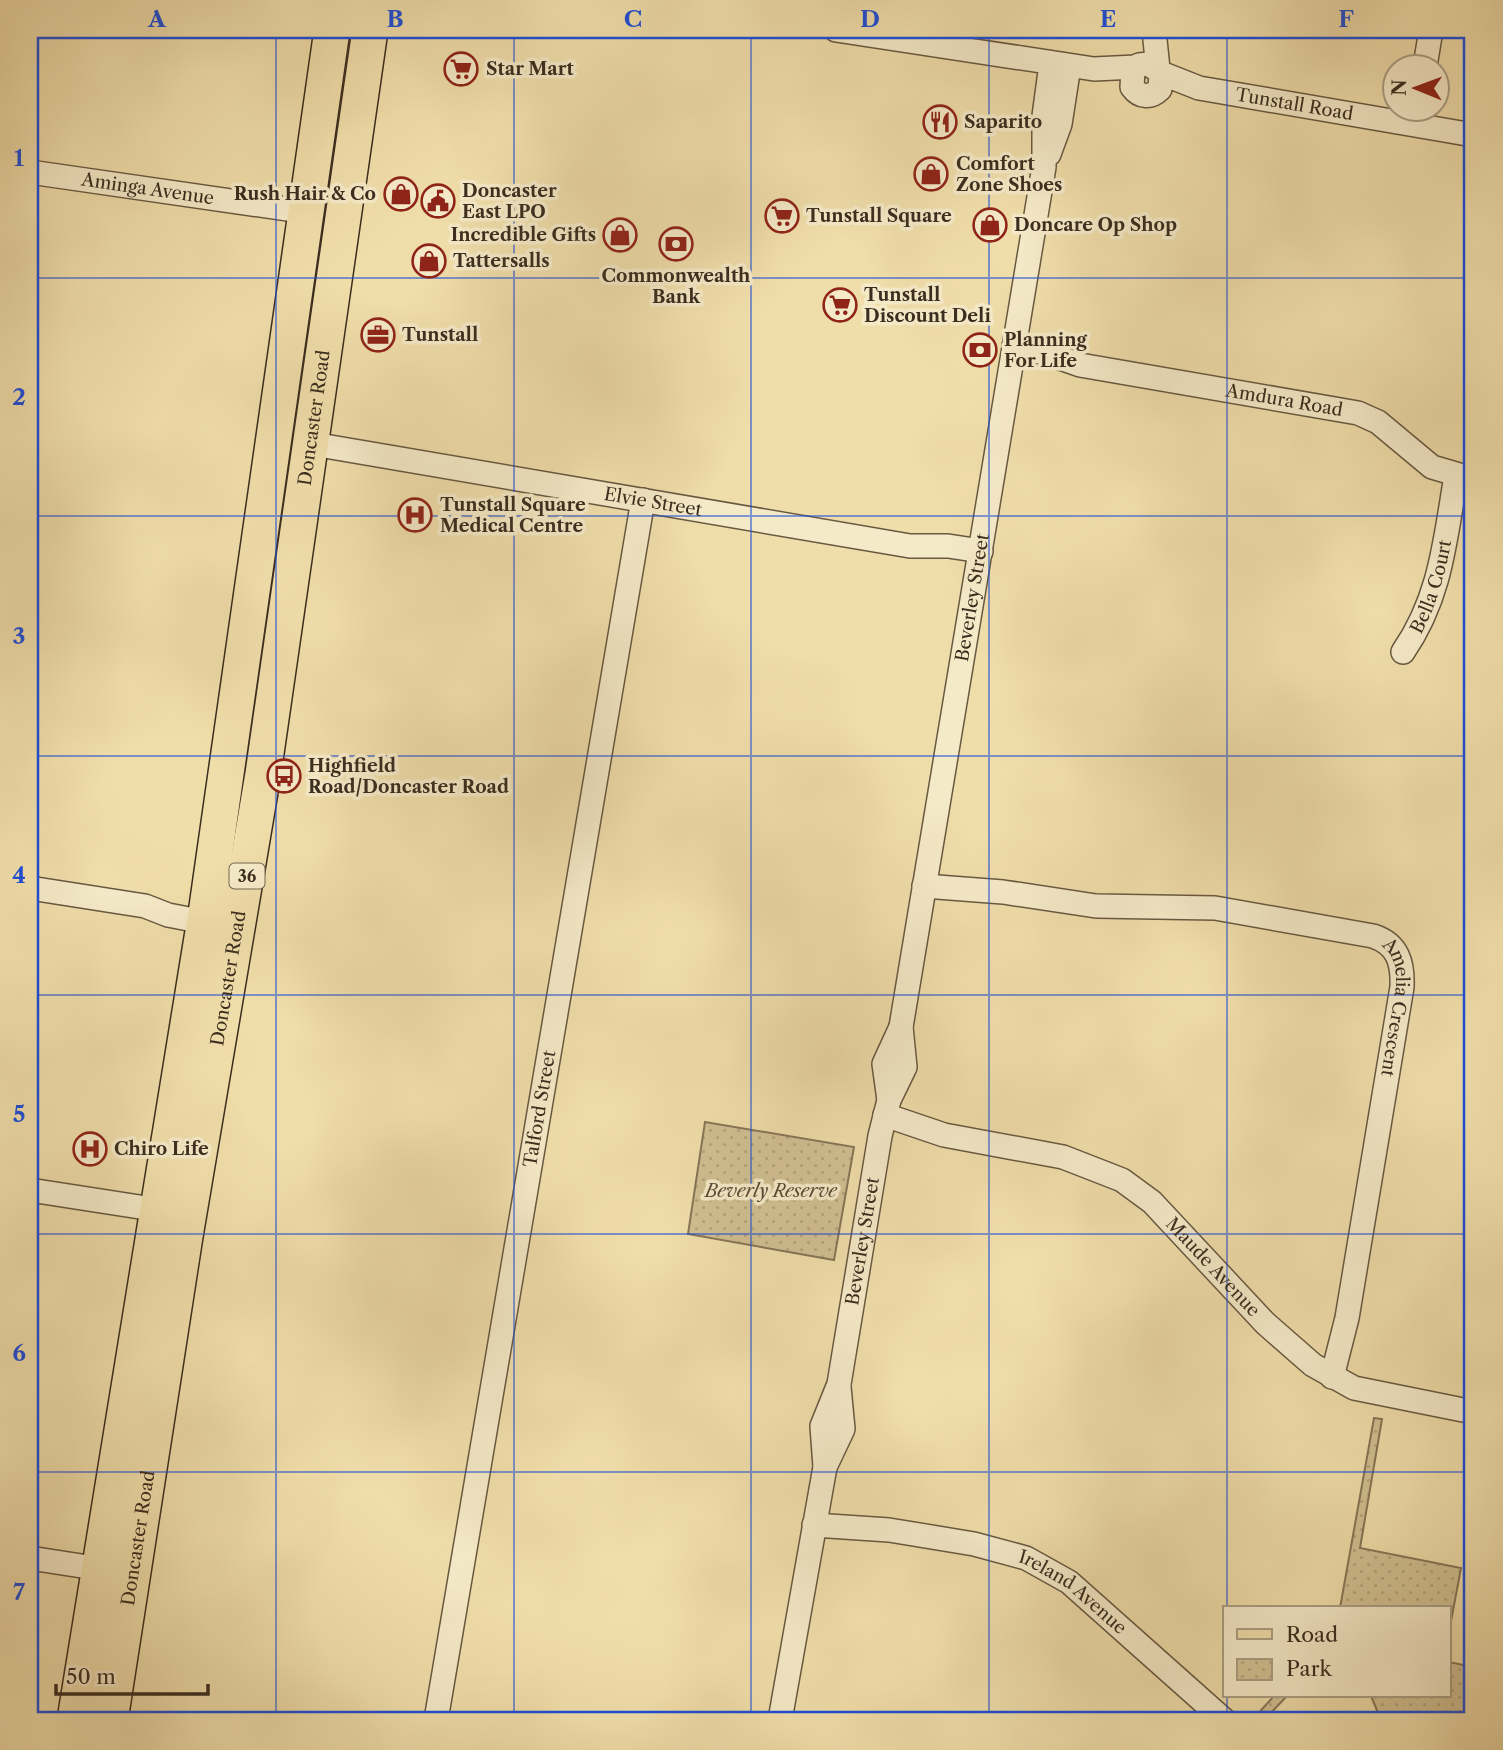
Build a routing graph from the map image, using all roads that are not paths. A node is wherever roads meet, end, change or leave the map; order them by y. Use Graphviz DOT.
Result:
graph roads {
  1 [pos="332,30"];
  2 [pos="370,30"];
  3 [pos="836,30"];
  4 [pos="1154,30"];
  5 [pos="1431,30"];
  6 [pos="1427,52"];
  7 [pos="1060,65"];
  8 [pos="1147,76"];
  9 [pos="1380,112"];
  10 [pos="1432,122"];
  11 [pos="1473,135"];
  12 [pos="30,172"];
  13 [pos="308,212"];
  14 [pos="1013,354"];
  15 [pos="313,444"];
  16 [pos="1464,477"];
  17 [pos="643,500"];
  18 [pos="980,558"];
  19 [pos="1403,652"];
  20 [pos="926,879"];
  21 [pos="30,888"];
  22 [pos="206,915"];
  23 [pos="240,920"];
  24 [pos="885,1117"];
  25 [pos="30,1190"];
  26 [pos="159,1210"];
  27 [pos="1332,1377"];
  28 [pos="1473,1412"];
  29 [pos="816,1516"];
  30 [pos="30,1558"];
  31 [pos="101,1569"];
  32 [pos="75,1720"];
  33 [pos="110,1720"];
  34 [pos="436,1720"];
  35 [pos="780,1720"];
  36 [pos="1224,1720"];
  1 -- 13 [label="main road, Doncaster Road / 36"];
  2 -- 15 [label="main road, Doncaster Road / 36"];
  3 -- 7 [label="street, Tunstall Road"];
  4 -- 8 [label="street"];
  5 -- 6 [label="street"];
  7 -- 8 [label="street, Tunstall Road"];
  7 -- 14 [label="street, Beverley Street"];
  8 -- 9 [label="street, Tunstall Road"];
  10 -- 11 [label="street, Tunstall Road"];
  12 -- 13 [label="street, Aminga Avenue"];
  13 -- 22 [label="main road, Doncaster Road / 36"];
  14 -- 16 [label="street, Amdura Road"];
  14 -- 18 [label="street, Beverley Street"];
  15 -- 17 [label="street, Elvie Street"];
  15 -- 23 [label="main road, Doncaster Road / 36"];
  16 -- 19 [label="street, Bella Court"];
  17 -- 18 [label="street, Elvie Street"];
  17 -- 34 [label="street, Talford Street"];
  18 -- 20 [label="street, Beverley Street"];
  20 -- 24 [label="street, Beverley Street"];
  20 -- 27 [label="street, Amelia Crescent"];
  21 -- 22 [label="street"];
  22 -- 23 [label="main road"];
  22 -- 26 [label="main road, Doncaster Road / 36"];
  23 -- 33 [label="main road, Doncaster Road / 36"];
  24 -- 27 [label="street, Maude Avenue"];
  24 -- 29 [label="street, Beverley Street"];
  25 -- 26 [label="street"];
  26 -- 31 [label="main road, Doncaster Road / 36"];
  27 -- 28 [label="street, Maude Avenue"];
  29 -- 35 [label="street, Beverley Street"];
  29 -- 36 [label="street, Ireland Avenue"];
  30 -- 31 [label="street"];
  31 -- 32 [label="main road, Doncaster Road / 36"];
}
